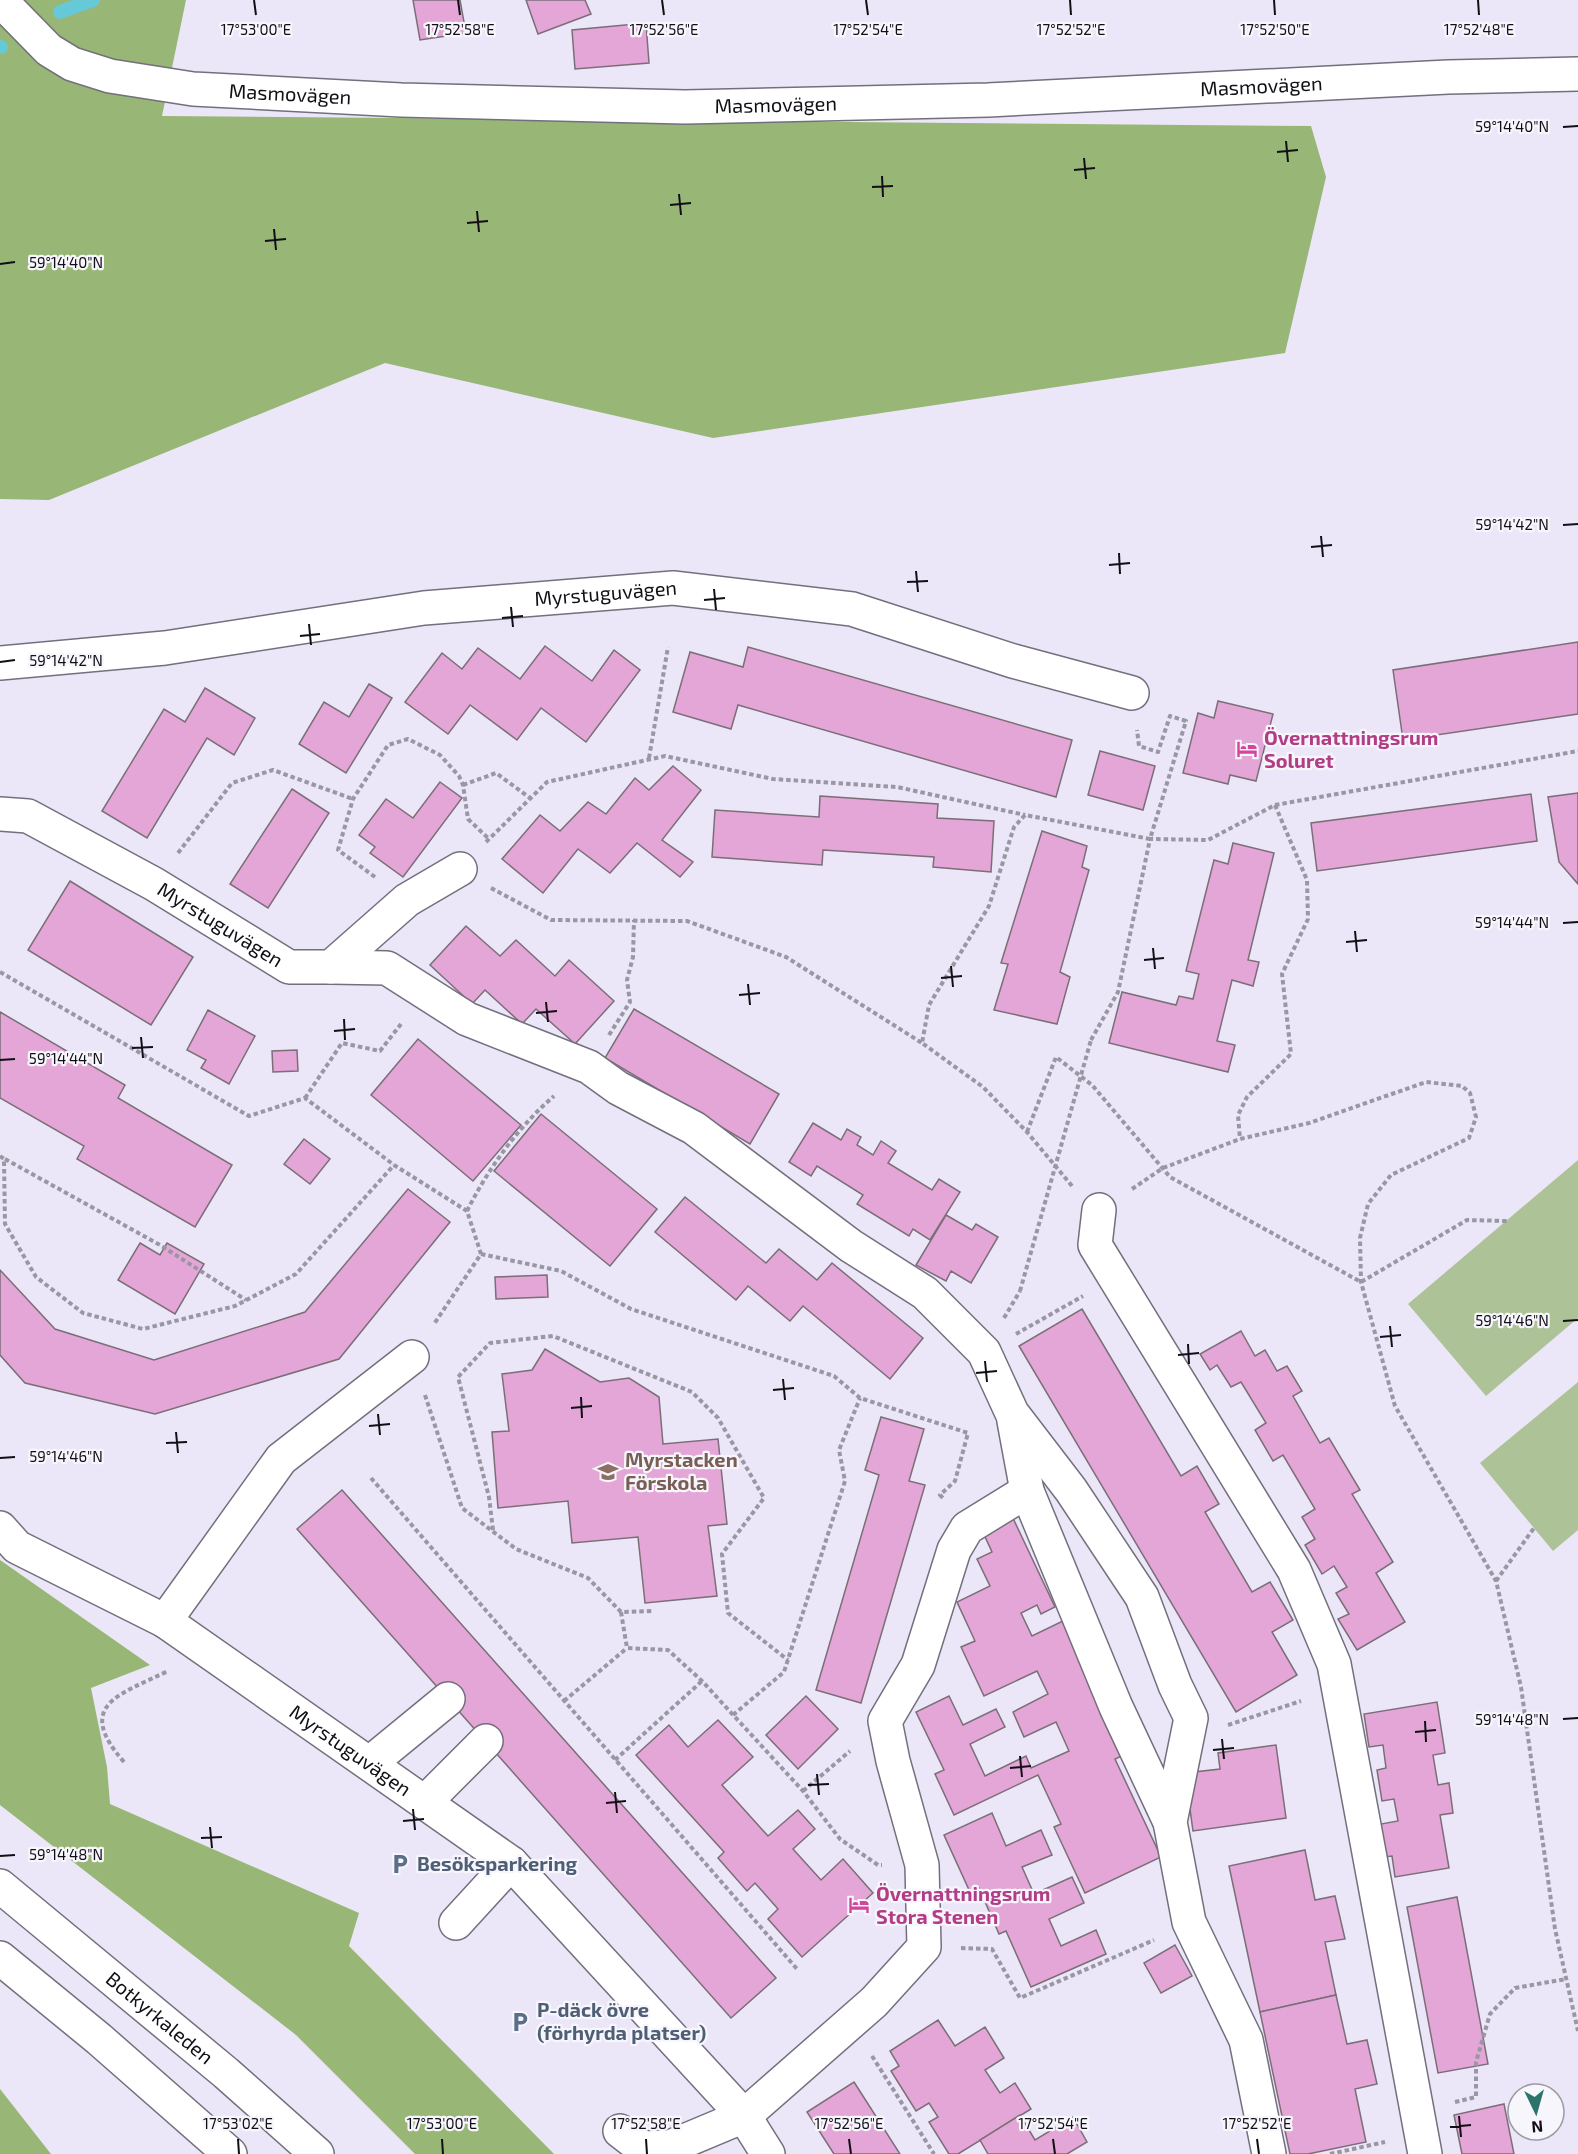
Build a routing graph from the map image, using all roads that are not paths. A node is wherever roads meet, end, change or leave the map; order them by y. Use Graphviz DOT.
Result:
graph roads {
  1 [pos="0,0"];
  2 [pos="1578,74"];
  3 [pos="0,663"];
  4 [pos="1132,693"];
  5 [pos="0,814"];
  6 [pos="460,869"];
  7 [pos="331,968"];
  8 [pos="1099,1210"];
  9 [pos="412,1357"];
  10 [pos="1012,1413"];
  11 [pos="1027,1491"];
  12 [pos="0,1528"];
  13 [pos="165,1621"];
  14 [pos="448,1699"];
  15 [pos="486,1741"];
  16 [pos="370,1763"];
  17 [pos="425,1802"];
  18 [pos="1170,1822"];
  19 [pos="511,1863"];
  20 [pos="0,1886"];
  21 [pos="456,1923"];
  22 [pos="0,1958"];
  23 [pos="744,2116"];
  24 [pos="620,2131"];
  25 [pos="1423,2144"];
  26 [pos="230,2154"];
  27 [pos="317,2154"];
  28 [pos="768,2154"];
  29 [pos="1269,2154"];
  1 -- 2 [label="street, Masmovägen"];
  3 -- 4 [label="street, Myrstuguvägen"];
  5 -- 7 [label="street, Myrstuguvägen"];
  6 -- 7 [label="street"];
  7 -- 10 [label="street, Myrstuguvägen"];
  8 -- 25 [label="street"];
  9 -- 13 [label="street"];
  10 -- 11 [label="street"];
  10 -- 18 [label="street"];
  11 -- 18 [label="street"];
  11 -- 23 [label="street"];
  12 -- 13 [label="street, Myrstuguvägen"];
  13 -- 16 [label="street, Myrstuguvägen"];
  14 -- 16 [label="street"];
  15 -- 17 [label="street"];
  16 -- 17 [label="street, Myrstuguvägen"];
  17 -- 19 [label="street, Myrstuguvägen"];
  18 -- 29 [label="street"];
  19 -- 21 [label="street"];
  19 -- 23 [label="street, Myrstuguvägen"];
  20 -- 27 [label="street, Botkyrkaleden"];
  22 -- 26 [label="street"];
  23 -- 24 [label="street"];
  23 -- 28 [label="street, Myrstuguvägen"];
}
